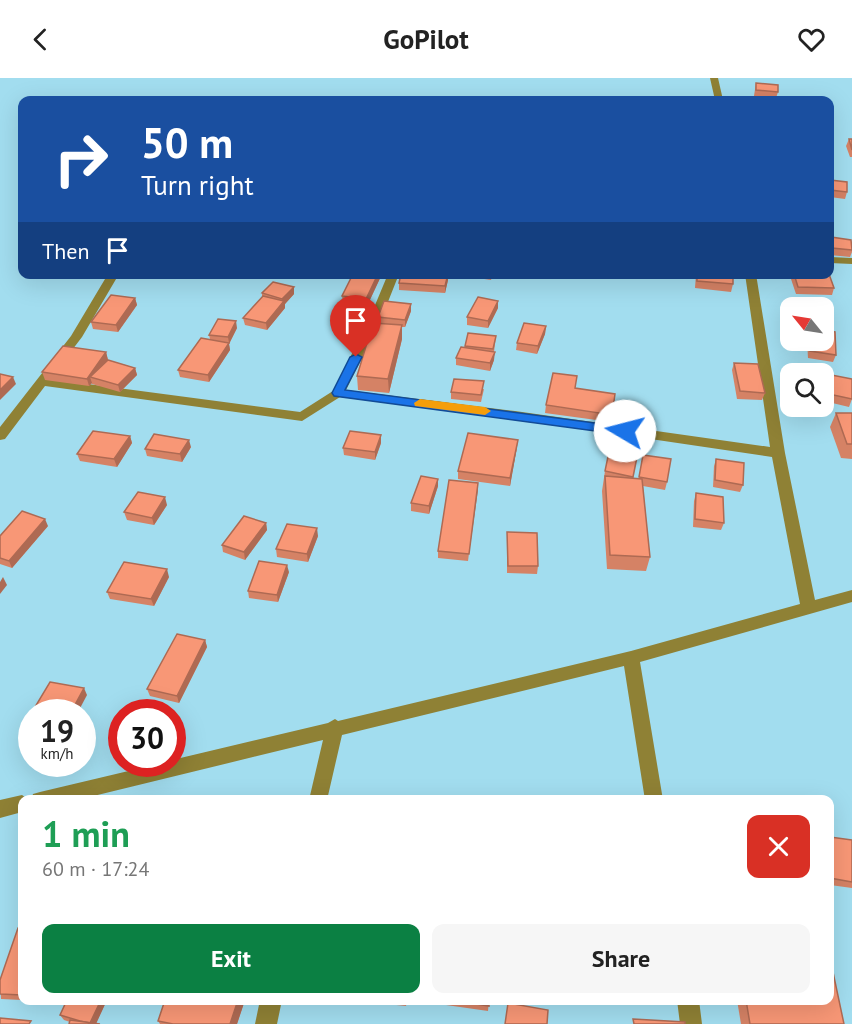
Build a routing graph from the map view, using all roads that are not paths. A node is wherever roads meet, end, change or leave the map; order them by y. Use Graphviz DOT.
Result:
graph roads {
  1 [pos="714,78"];
  2 [pos="718,96"];
  3 [pos="834,260"];
  4 [pos="852,261"];
  5 [pos="111,279"];
  6 [pos="392,279"];
  7 [pos="751,279"];
  8 [pos="41,382"];
  9 [pos="338,393"];
  10 [pos="0,436"];
  11 [pos="778,453"];
  12 [pos="852,596"];
  13 [pos="808,607"];
  14 [pos="631,658"];
  15 [pos="335,727"];
  16 [pos="60,795"];
  17 [pos="319,795"];
  18 [pos="653,795"];
  19 [pos="18,805"];
  20 [pos="0,809"];
  21 [pos="270,1005"];
  22 [pos="689,1005"];
  23 [pos="266,1024"];
  24 [pos="691,1024"];
  1 -- 2 [label="street"];
  3 -- 4 [label="street"];
  5 -- 8 [label="street"];
  6 -- 9 [label="street"];
  7 -- 11 [label="street"];
  8 -- 9 [label="street"];
  8 -- 10 [label="street"];
  9 -- 11 [label="street"];
  11 -- 13 [label="street"];
  12 -- 13 [label="street"];
  13 -- 14 [label="street"];
  14 -- 15 [label="street"];
  14 -- 18 [label="street"];
  15 -- 16 [label="street"];
  15 -- 17 [label="street"];
  19 -- 20 [label="street"];
  21 -- 23 [label="street"];
  22 -- 24 [label="street"];
}
